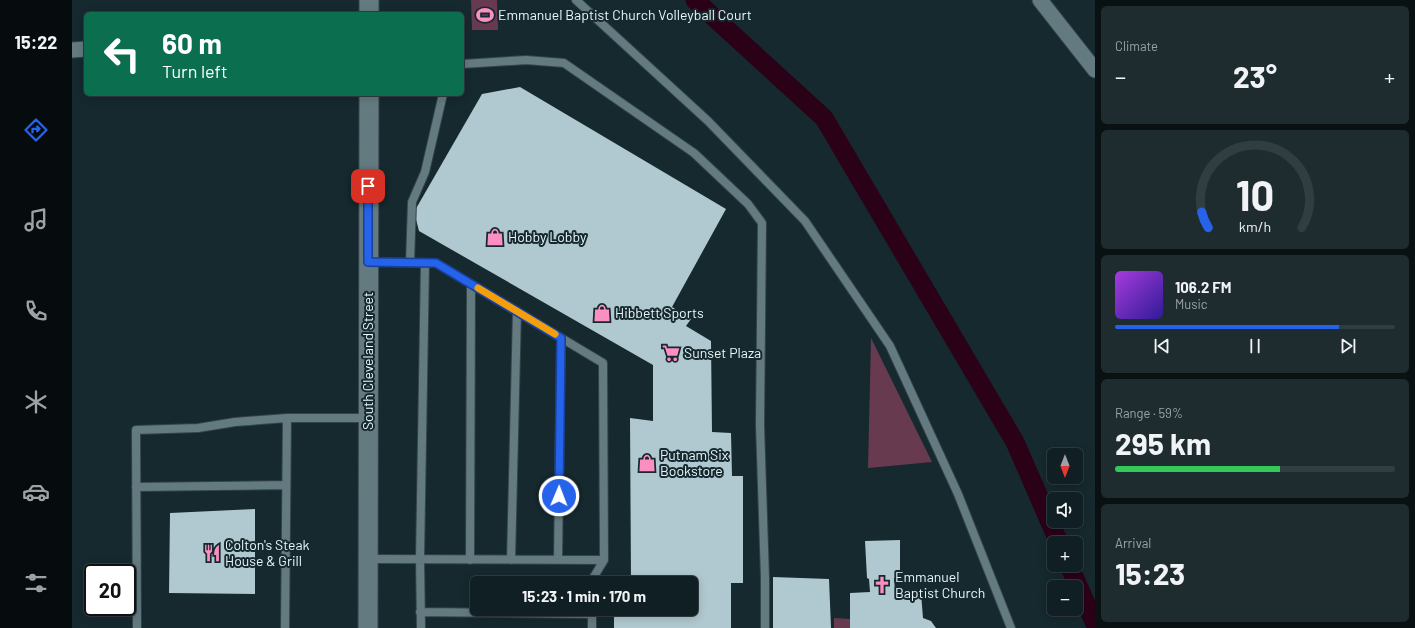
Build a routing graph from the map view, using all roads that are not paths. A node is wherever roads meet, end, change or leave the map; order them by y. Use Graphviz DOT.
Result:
graph roads {
  1 [pos="369,0"];
  2 [pos="576,0"];
  3 [pos="1040,0"];
  4 [pos="369,12"];
  5 [pos="84,49"];
  6 [pos="72,50"];
  7 [pos="464,64"];
  8 [pos="1095,70"];
  9 [pos="369,96"];
  10 [pos="443,96"];
  11 [pos="368,262"];
  12 [pos="410,263"];
  13 [pos="425,263"];
  14 [pos="471,284"];
  15 [pos="517,311"];
  16 [pos="561,338"];
  17 [pos="286,418"];
  18 [pos="368,418"];
  19 [pos="286,485"];
  20 [pos="136,487"];
  21 [pos="369,559"];
  22 [pos="420,559"];
  23 [pos="470,560"];
  24 [pos="511,560"];
  25 [pos="558,560"];
  26 [pos="604,560"];
  27 [pos="594,576"];
  28 [pos="420,612"];
  29 [pos="470,612"];
  30 [pos="592,616"];
  31 [pos="137,628"];
  32 [pos="285,628"];
  33 [pos="368,628"];
  34 [pos="420,628"];
  35 [pos="592,628"];
  36 [pos="765,628"];
  37 [pos="1011,628"];
  1 -- 4 [label="street"];
  2 -- 37 [label="lane"];
  3 -- 8 [label="street"];
  5 -- 6 [label="street"];
  7 -- 36 [label="lane"];
  9 -- 11 [label="street, South Cleveland Street"];
  10 -- 12 [label="lane"];
  11 -- 12 [label="lane"];
  11 -- 18 [label="street, South Cleveland Street"];
  12 -- 13 [label="lane"];
  13 -- 14 [label="lane"];
  13 -- 22 [label="lane"];
  14 -- 15 [label="lane"];
  14 -- 23 [label="lane"];
  15 -- 16 [label="lane"];
  15 -- 24 [label="lane"];
  16 -- 25 [label="lane"];
  16 -- 26 [label="lane"];
  17 -- 18 [label="lane"];
  17 -- 19 [label="lane"];
  17 -- 20 [label="lane"];
  18 -- 21 [label="street, South Cleveland Street"];
  19 -- 20 [label="lane"];
  19 -- 32 [label="lane"];
  20 -- 31 [label="lane"];
  21 -- 22 [label="lane"];
  21 -- 33 [label="street, South Cleveland Street"];
  22 -- 23 [label="lane"];
  22 -- 28 [label="lane"];
  23 -- 24 [label="lane"];
  24 -- 25 [label="lane"];
  25 -- 26 [label="lane"];
  26 -- 27 [label="lane"];
  28 -- 29 [label="lane"];
  28 -- 34 [label="lane"];
  30 -- 35 [label="lane"];
}
